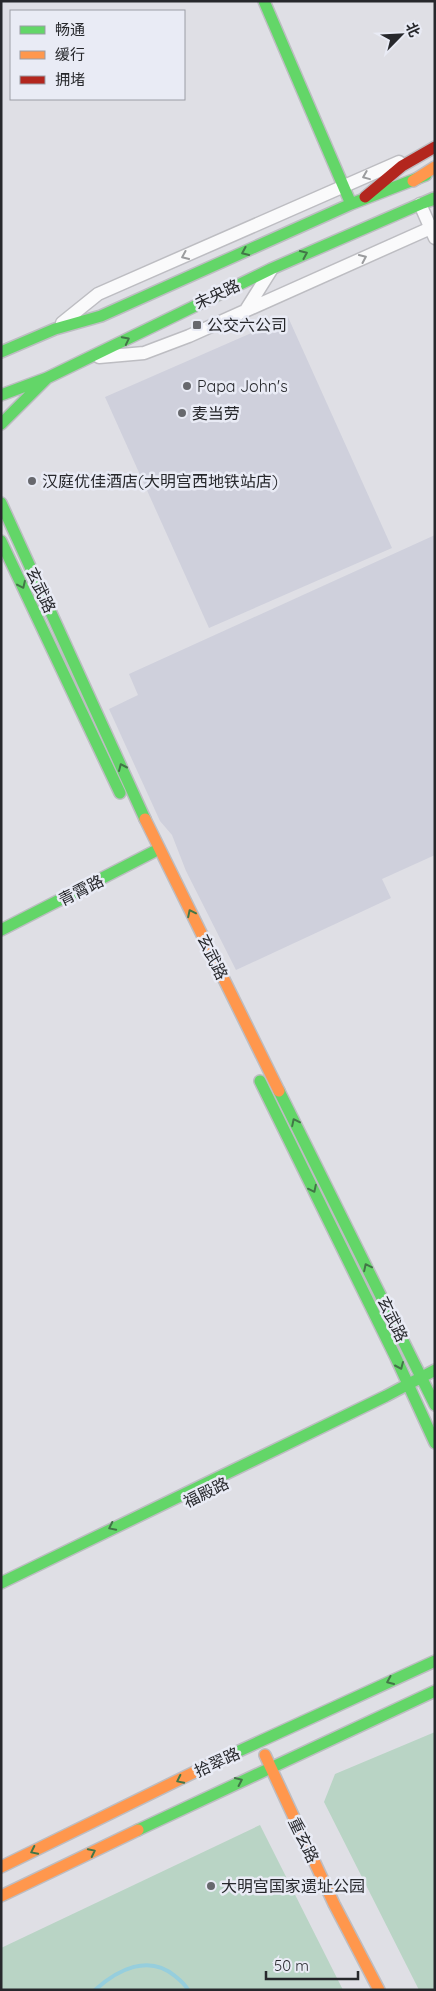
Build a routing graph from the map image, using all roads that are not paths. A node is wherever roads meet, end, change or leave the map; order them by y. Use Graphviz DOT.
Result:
graph roads {
  1 [pos="264,1"];
  2 [pos="431,149"];
  3 [pos="435,169"];
  4 [pos="343,185"];
  5 [pos="435,198"];
  6 [pos="356,202"];
  7 [pos="426,207"];
  8 [pos="433,231"];
  9 [pos="237,233"];
  10 [pos="276,239"];
  11 [pos="272,269"];
  12 [pos="246,310"];
  13 [pos="55,329"];
  14 [pos="30,338"];
  15 [pos="1,340"];
  16 [pos="1,352"];
  17 [pos="89,358"];
  18 [pos="47,378"];
  19 [pos="1,395"];
  20 [pos="1,424"];
  21 [pos="1,503"];
  22 [pos="1,541"];
  23 [pos="149,850"];
  24 [pos="1,930"];
  25 [pos="256,1072"];
  26 [pos="435,1370"];
  27 [pos="421,1375"];
  28 [pos="431,1387"];
  29 [pos="410,1389"];
  30 [pos="435,1405"];
  31 [pos="435,1443"];
  32 [pos="1,1583"];
  33 [pos="1,1592"];
  34 [pos="435,1661"];
  35 [pos="435,1691"];
  36 [pos="259,1743"];
  37 [pos="270,1767"];
  38 [pos="1,1867"];
  39 [pos="1,1896"];
  40 [pos="379,1990"];
  1 -- 4 [label="main road"];
  2 -- 4 [label="street, one-way"];
  2 -- 6 [label="main road"];
  3 -- 6 [label="main road, 未央路"];
  4 -- 6 [label="main road"];
  4 -- 9 [label="street"];
  5 -- 7 [label="main road, 未央路"];
  6 -- 10 [label="main road, 未央路"];
  7 -- 8 [label="street"];
  11 -- 7 [label="main road, 未央路, one-way"];
  12 -- 8 [label="street, one-way"];
  9 -- 10 [label="street"];
  9 -- 13 [label="street, one-way"];
  10 -- 13 [label="main road, 未央路, one-way"];
  11 -- 12 [label="street"];
  17 -- 11 [label="main road, 未央路, one-way"];
  12 -- 17 [label="street"];
  13 -- 14 [label="main road, 未央路"];
  14 -- 15 [label="main road"];
  14 -- 16 [label="main road, 未央路"];
  17 -- 18 [label="main road, 未央路"];
  18 -- 19 [label="main road, 未央路"];
  18 -- 20 [label="main road"];
  23 -- 21 [label="main road, 玄武路, one-way"];
  22 -- 23 [label="main road, 玄武路, one-way"];
  23 -- 24 [label="main road, 青霄路"];
  27 -- 23 [label="main road, 玄武路, one-way"];
  25 -- 29 [label="main road, 玄武路, one-way"];
  26 -- 27 [label="main road"];
  27 -- 28 [label="main road, 玄武路"];
  27 -- 29 [label="main road"];
  28 -- 29 [label="main road"];
  28 -- 30 [label="main road, 玄武路"];
  29 -- 31 [label="main road, 玄武路"];
  29 -- 32 [label="main road, 福殿路, one-way"];
  29 -- 33 [label="main road, 福殿路"];
  34 -- 36 [label="main road, 拾翠路, one-way"];
  35 -- 37 [label="main road, 拾翠路"];
  36 -- 37 [label="main road, 重玄路"];
  36 -- 38 [label="main road, 拾翠路, one-way"];
  39 -- 37 [label="main road, 拾翠路, one-way"];
  37 -- 40 [label="main road, 重玄路"];
}
